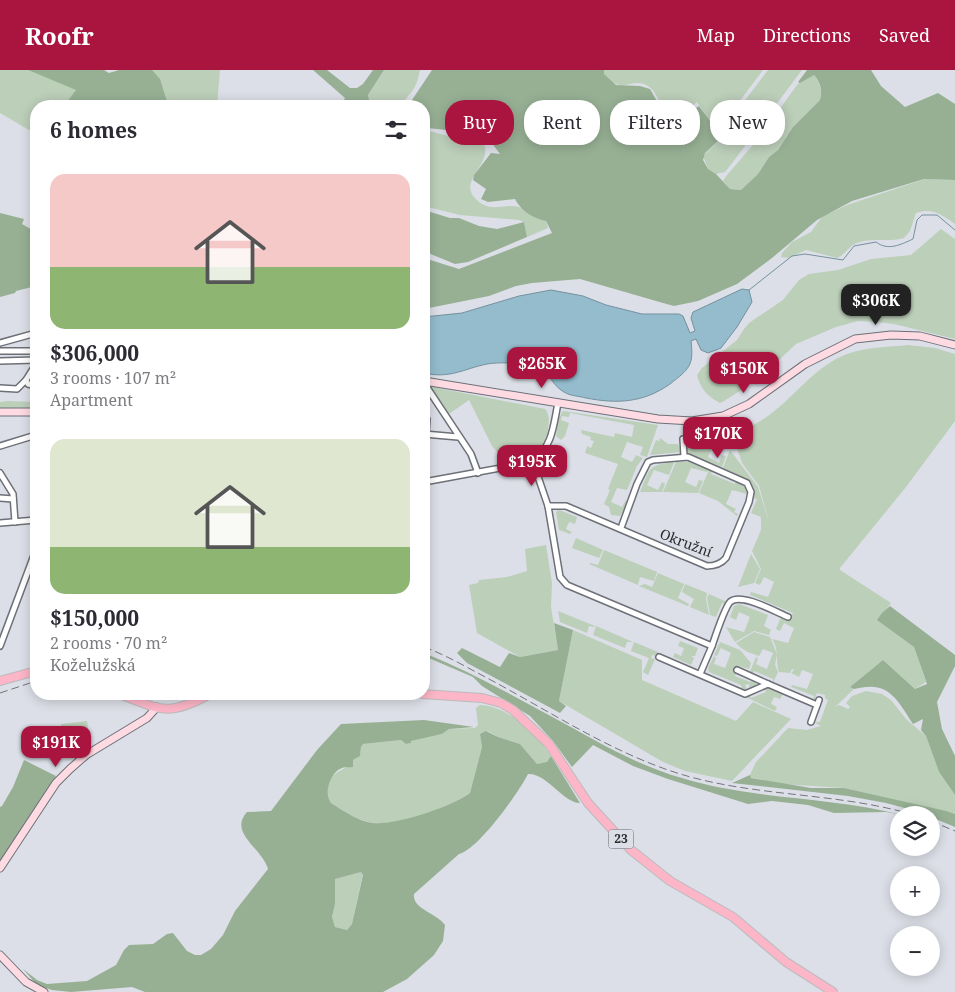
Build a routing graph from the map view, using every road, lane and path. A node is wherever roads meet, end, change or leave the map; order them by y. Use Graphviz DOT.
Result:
graph roads {
  1 [pos="30,336"];
  2 [pos="0,343"];
  3 [pos="955,345"];
  4 [pos="0,351"];
  5 [pos="30,351"];
  6 [pos="30,360"];
  7 [pos="0,361"];
  8 [pos="30,374"];
  9 [pos="26,380"];
  10 [pos="430,383"];
  11 [pos="30,384"];
  12 [pos="0,388"];
  13 [pos="430,392"];
  14 [pos="558,403"];
  15 [pos="0,412"];
  16 [pos="30,412"];
  17 [pos="430,434"];
  18 [pos="30,437"];
  19 [pos="458,437"];
  20 [pos="683,439"];
  21 [pos="0,446"];
  22 [pos="684,456"];
  23 [pos="533,462"];
  24 [pos="0,473"];
  25 [pos="478,473"];
  26 [pos="430,481"];
  27 [pos="0,498"];
  28 [pos="13,499"];
  29 [pos="548,506"];
  30 [pos="30,521"];
  31 [pos="15,522"];
  32 [pos="0,523"];
  33 [pos="621,528"];
  34 [pos="30,566"];
  35 [pos="788,617"];
  36 [pos="0,646"];
  37 [pos="712,646"];
  38 [pos="659,657"];
  39 [pos="737,670"];
  40 [pos="30,672"];
  41 [pos="700,674"];
  42 [pos="0,681"];
  43 [pos="768,684"];
  44 [pos="430,695"];
  45 [pos="135,700"];
  46 [pos="199,700"];
  47 [pos="157,708"];
  48 [pos="811,722"];
  49 [pos="0,868"];
  50 [pos="0,955"];
  51 [pos="44,992"];
  52 [pos="833,992"];
  1 -- 2 [label="street"];
  3 -- 14 [label="main road"];
  4 -- 5 [label="street"];
  6 -- 7 [label="street"];
  8 -- 9 [label="street"];
  9 -- 11 [label="street"];
  9 -- 12 [label="street"];
  10 -- 14 [label="main road"];
  13 -- 19 [label="street"];
  14 -- 23 [label="street"];
  15 -- 16 [label="main road"];
  17 -- 19 [label="street"];
  18 -- 21 [label="street"];
  19 -- 25 [label="street"];
  20 -- 22 [label="street"];
  22 -- 33 [label="street, Okružní"];
  22 -- 33 [label="street, Okružní"];
  23 -- 25 [label="street"];
  23 -- 29 [label="street"];
  24 -- 28 [label="street"];
  25 -- 26 [label="street"];
  27 -- 28 [label="street"];
  28 -- 31 [label="street"];
  29 -- 33 [label="street, Okružní"];
  29 -- 37 [label="street"];
  30 -- 31 [label="street"];
  31 -- 32 [label="street"];
  34 -- 36 [label="street"];
  35 -- 37 [label="street"];
  37 -- 41 [label="street"];
  38 -- 41 [label="street"];
  39 -- 43 [label="street"];
  40 -- 42 [label="main road"];
  41 -- 43 [label="street"];
  43 -- 48 [label="street"];
  44 -- 52 [label="main road, 23"];
  45 -- 47 [label="main road"];
  46 -- 47 [label="main road"];
  47 -- 49 [label="main road"];
  50 -- 51 [label="main road"];
}
